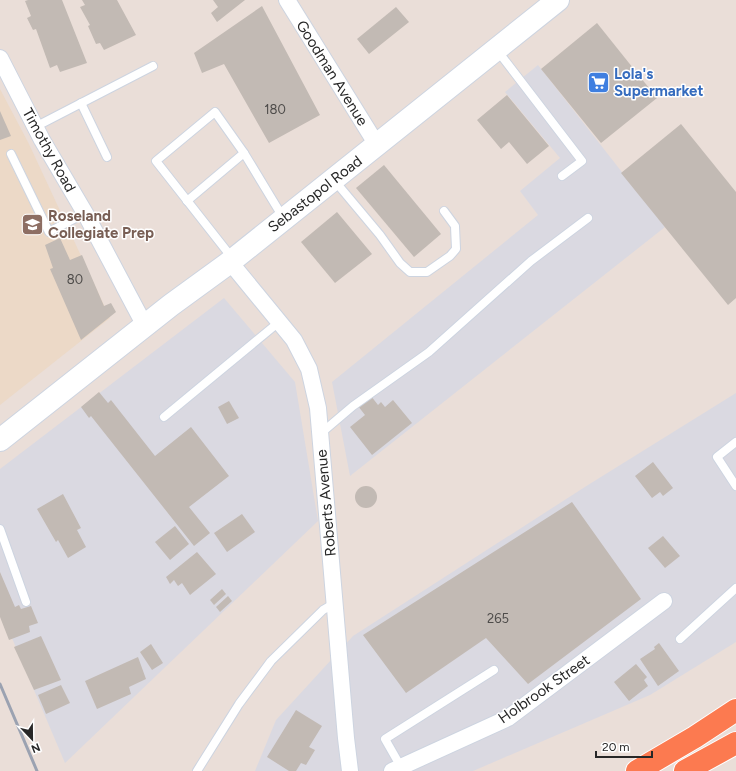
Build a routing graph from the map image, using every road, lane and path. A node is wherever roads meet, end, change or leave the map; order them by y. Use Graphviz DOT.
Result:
graph roads {
  1 [pos="287,0"];
  2 [pos="558,0"];
  3 [pos="496,49"];
  4 [pos="0,58"];
  5 [pos="153,66"];
  6 [pos="81,103"];
  7 [pos="35,127"];
  8 [pos="377,145"];
  9 [pos="244,153"];
  10 [pos="11,154"];
  11 [pos="106,157"];
  12 [pos="562,176"];
  13 [pos="333,180"];
  14 [pos="187,201"];
  15 [pos="444,211"];
  16 [pos="85,213"];
  17 [pos="588,218"];
  18 [pos="284,219"];
  19 [pos="232,261"];
  20 [pos="279,322"];
  21 [pos="145,326"];
  22 [pos="164,417"];
  23 [pos="320,434"];
  24 [pos="0,440"];
  25 [pos="736,442"];
  26 [pos="736,486"];
  27 [pos="0,529"];
  28 [pos="736,588"];
  29 [pos="664,601"];
  30 [pos="26,602"];
  31 [pos="335,603"];
  32 [pos="680,639"];
  33 [pos="494,670"];
  34 [pos="736,710"];
  35 [pos="736,743"];
  36 [pos="396,769"];
  37 [pos="197,771"];
  38 [pos="350,771"];
  39 [pos="637,771"];
  40 [pos="685,771"];
  1 -- 8 [label="street, Goodman Avenue"];
  2 -- 3 [label="street, Sebastopol Road"];
  3 -- 8 [label="street, Sebastopol Road"];
  3 -- 12 [label="lane"];
  4 -- 7 [label="street, Timothy Road"];
  5 -- 6 [label="lane"];
  6 -- 7 [label="lane"];
  6 -- 11 [label="lane"];
  7 -- 16 [label="street, Timothy Road"];
  8 -- 13 [label="street, Sebastopol Road"];
  9 -- 14 [label="lane"];
  9 -- 14 [label="lane"];
  9 -- 18 [label="lane"];
  10 -- 16 [label="lane"];
  13 -- 15 [label="lane"];
  13 -- 18 [label="street, Sebastopol Road"];
  14 -- 19 [label="lane"];
  16 -- 21 [label="street, Timothy Road"];
  17 -- 23 [label="lane"];
  18 -- 19 [label="street, Sebastopol Road"];
  19 -- 20 [label="street, Roberts Avenue"];
  19 -- 21 [label="street, Sebastopol Road"];
  20 -- 22 [label="lane"];
  20 -- 23 [label="street, Roberts Avenue"];
  21 -- 24 [label="street, Sebastopol Road"];
  23 -- 31 [label="street, Roberts Avenue"];
  25 -- 26 [label="lane"];
  27 -- 30 [label="lane"];
  28 -- 32 [label="lane"];
  29 -- 36 [label="street, Holbrook Street"];
  31 -- 37 [label="lane"];
  31 -- 38 [label="street, Roberts Avenue"];
  33 -- 36 [label="lane"];
  34 -- 39 [label="highway"];
  35 -- 40 [label="highway"];
}
